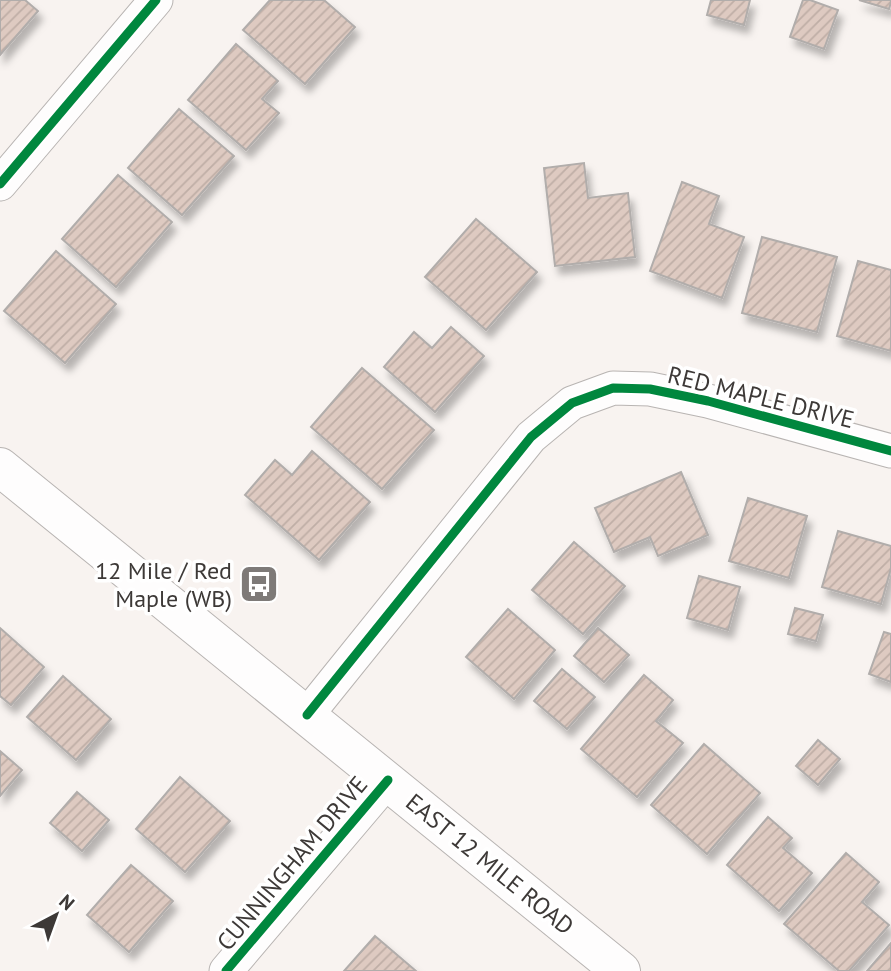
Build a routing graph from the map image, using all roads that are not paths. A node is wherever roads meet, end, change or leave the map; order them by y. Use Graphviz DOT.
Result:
graph roads {
  1 [pos="156,0"];
  2 [pos="0,184"];
  3 [pos="891,451"];
  4 [pos="0,467"];
  5 [pos="307,715"];
  6 [pos="388,780"];
  7 [pos="226,971"];
  8 [pos="621,971"];
  1 -- 2 [label="street"];
  3 -- 5 [label="street, RED MAPLE DRIVE"];
  4 -- 5 [label="main road, EAST 12 MILE ROAD"];
  5 -- 6 [label="main road, EAST 12 MILE ROAD"];
  6 -- 7 [label="street, CUNNINGHAM DRIVE"];
  6 -- 8 [label="main road, EAST 12 MILE ROAD"];
}
